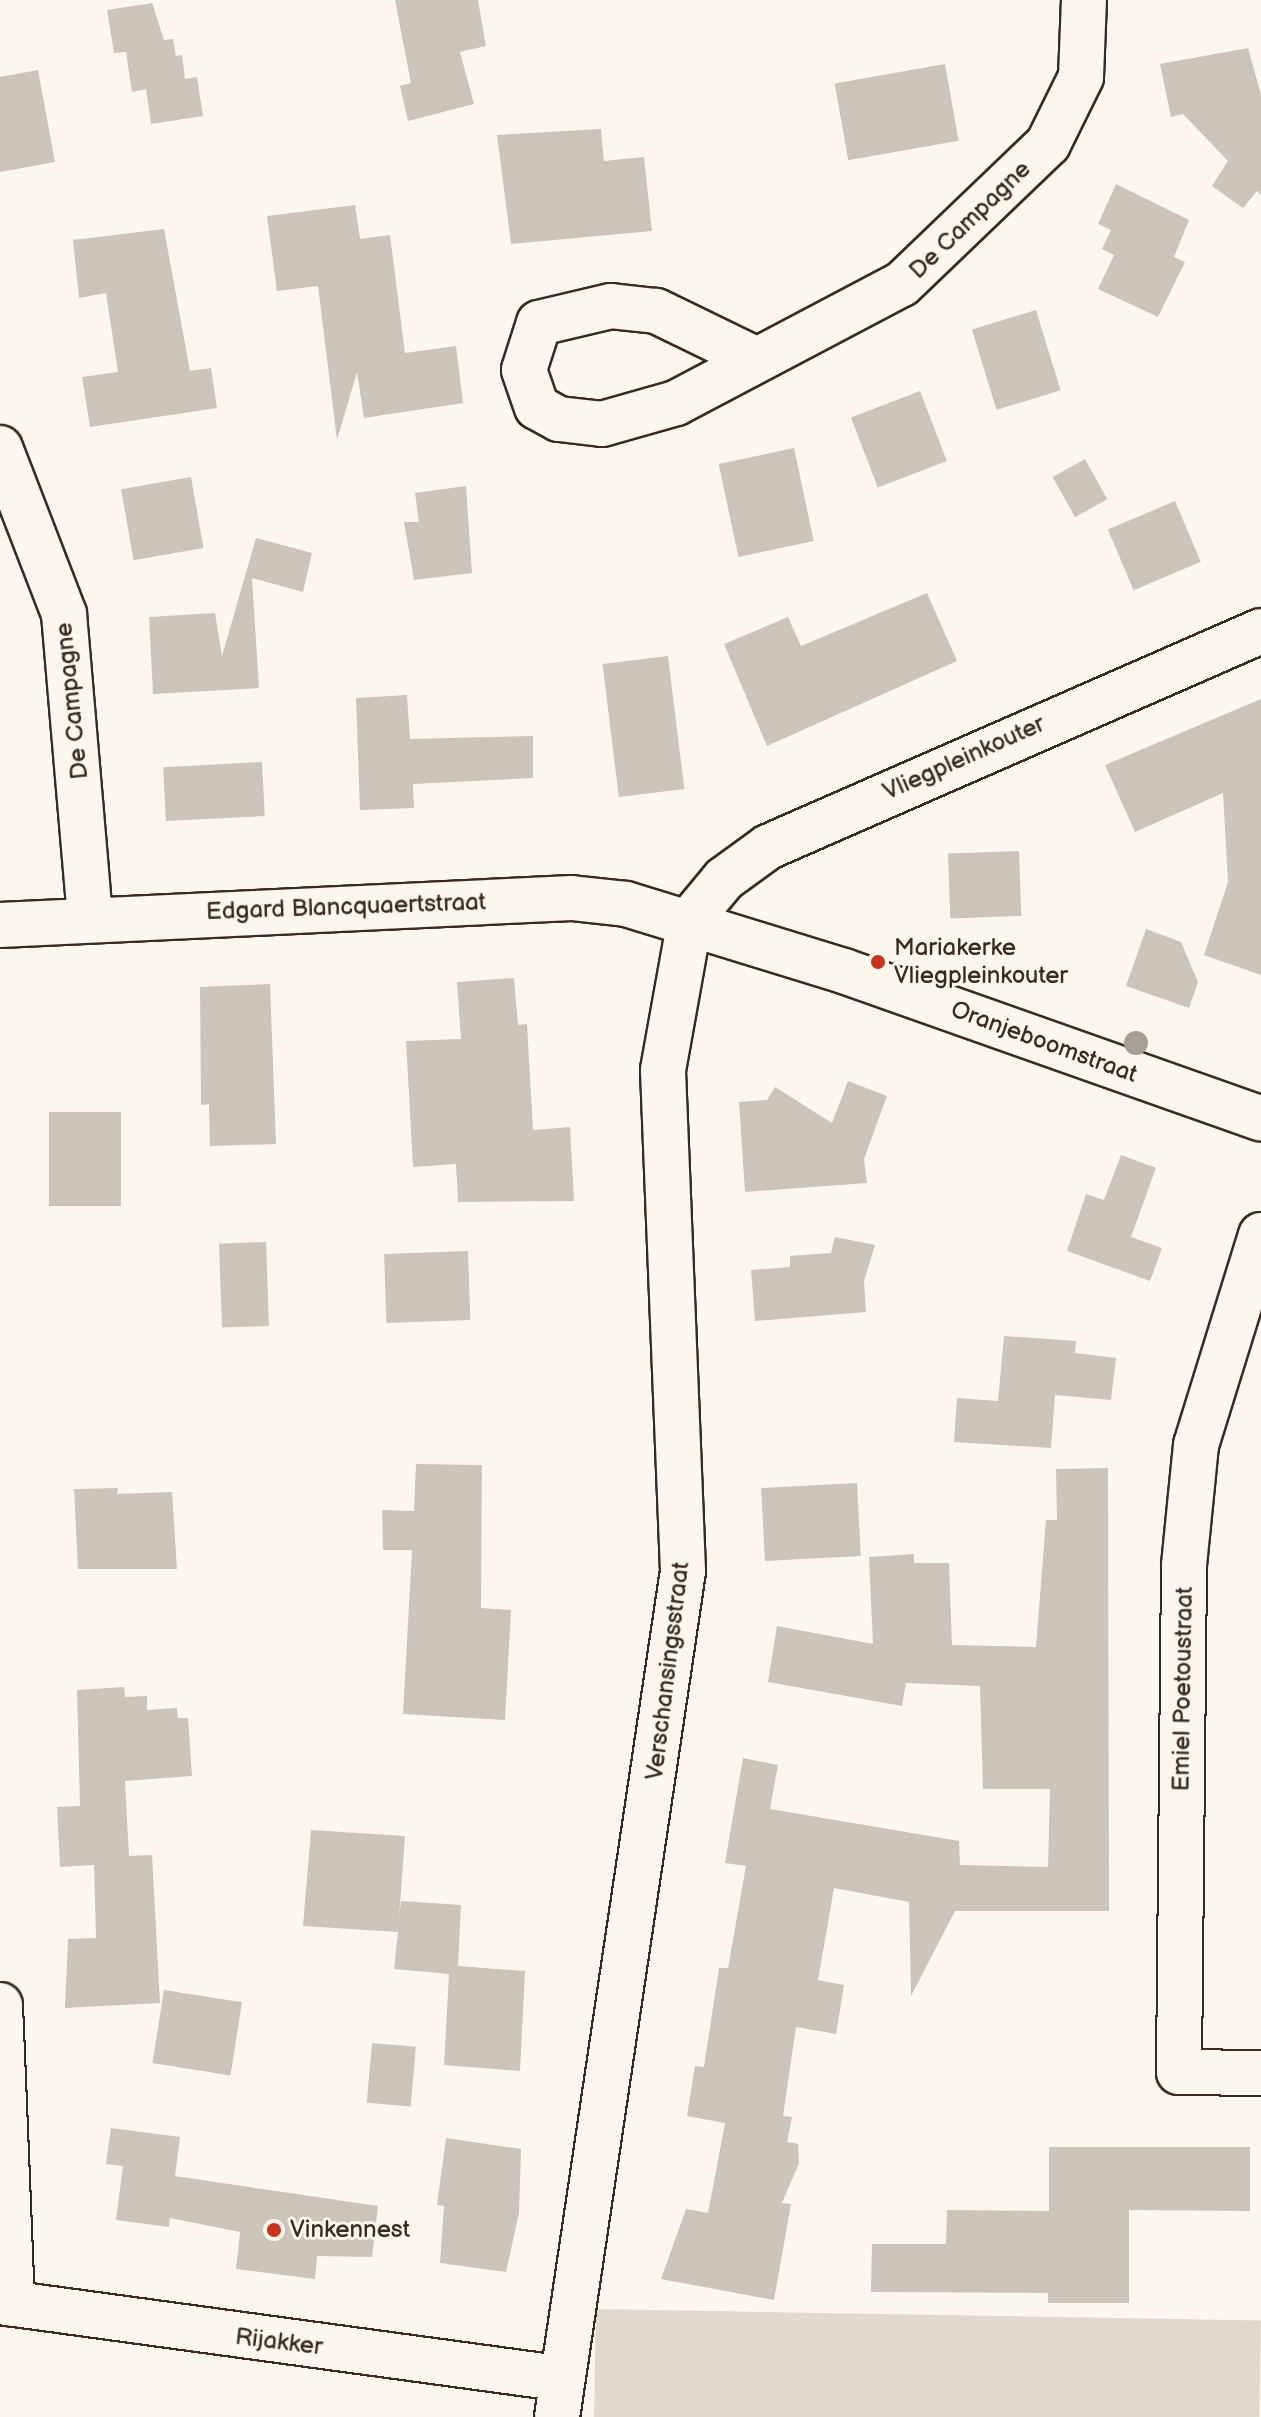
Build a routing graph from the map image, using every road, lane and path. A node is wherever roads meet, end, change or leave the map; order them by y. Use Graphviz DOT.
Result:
graph roads {
  1 [pos="1084,0"];
  2 [pos="753,358"];
  3 [pos="0,448"];
  4 [pos="1261,631"];
  5 [pos="90,918"];
  6 [pos="690,920"];
  7 [pos="0,925"];
  8 [pos="1261,1119"];
  9 [pos="1261,1235"];
  10 [pos="0,2005"];
  11 [pos="1261,2073"];
  12 [pos="6,2303"];
  13 [pos="557,2397"];
  1 -- 2 [label="street, De Campagne"];
  3 -- 5 [label="street, De Campagne"];
  4 -- 6 [label="street, Vliegpleinkouter"];
  5 -- 6 [label="street, Edgard Blancquaertstraat"];
  5 -- 7 [label="street, Edgard Blancquaertstraat"];
  6 -- 8 [label="street, Oranjeboomstraat"];
  6 -- 13 [label="street, Verschansingsstraat"];
  9 -- 11 [label="street, Emiel Poetoustraat"];
  10 -- 12 [label="street"];
  12 -- 13 [label="street, Rijakker"];
}
